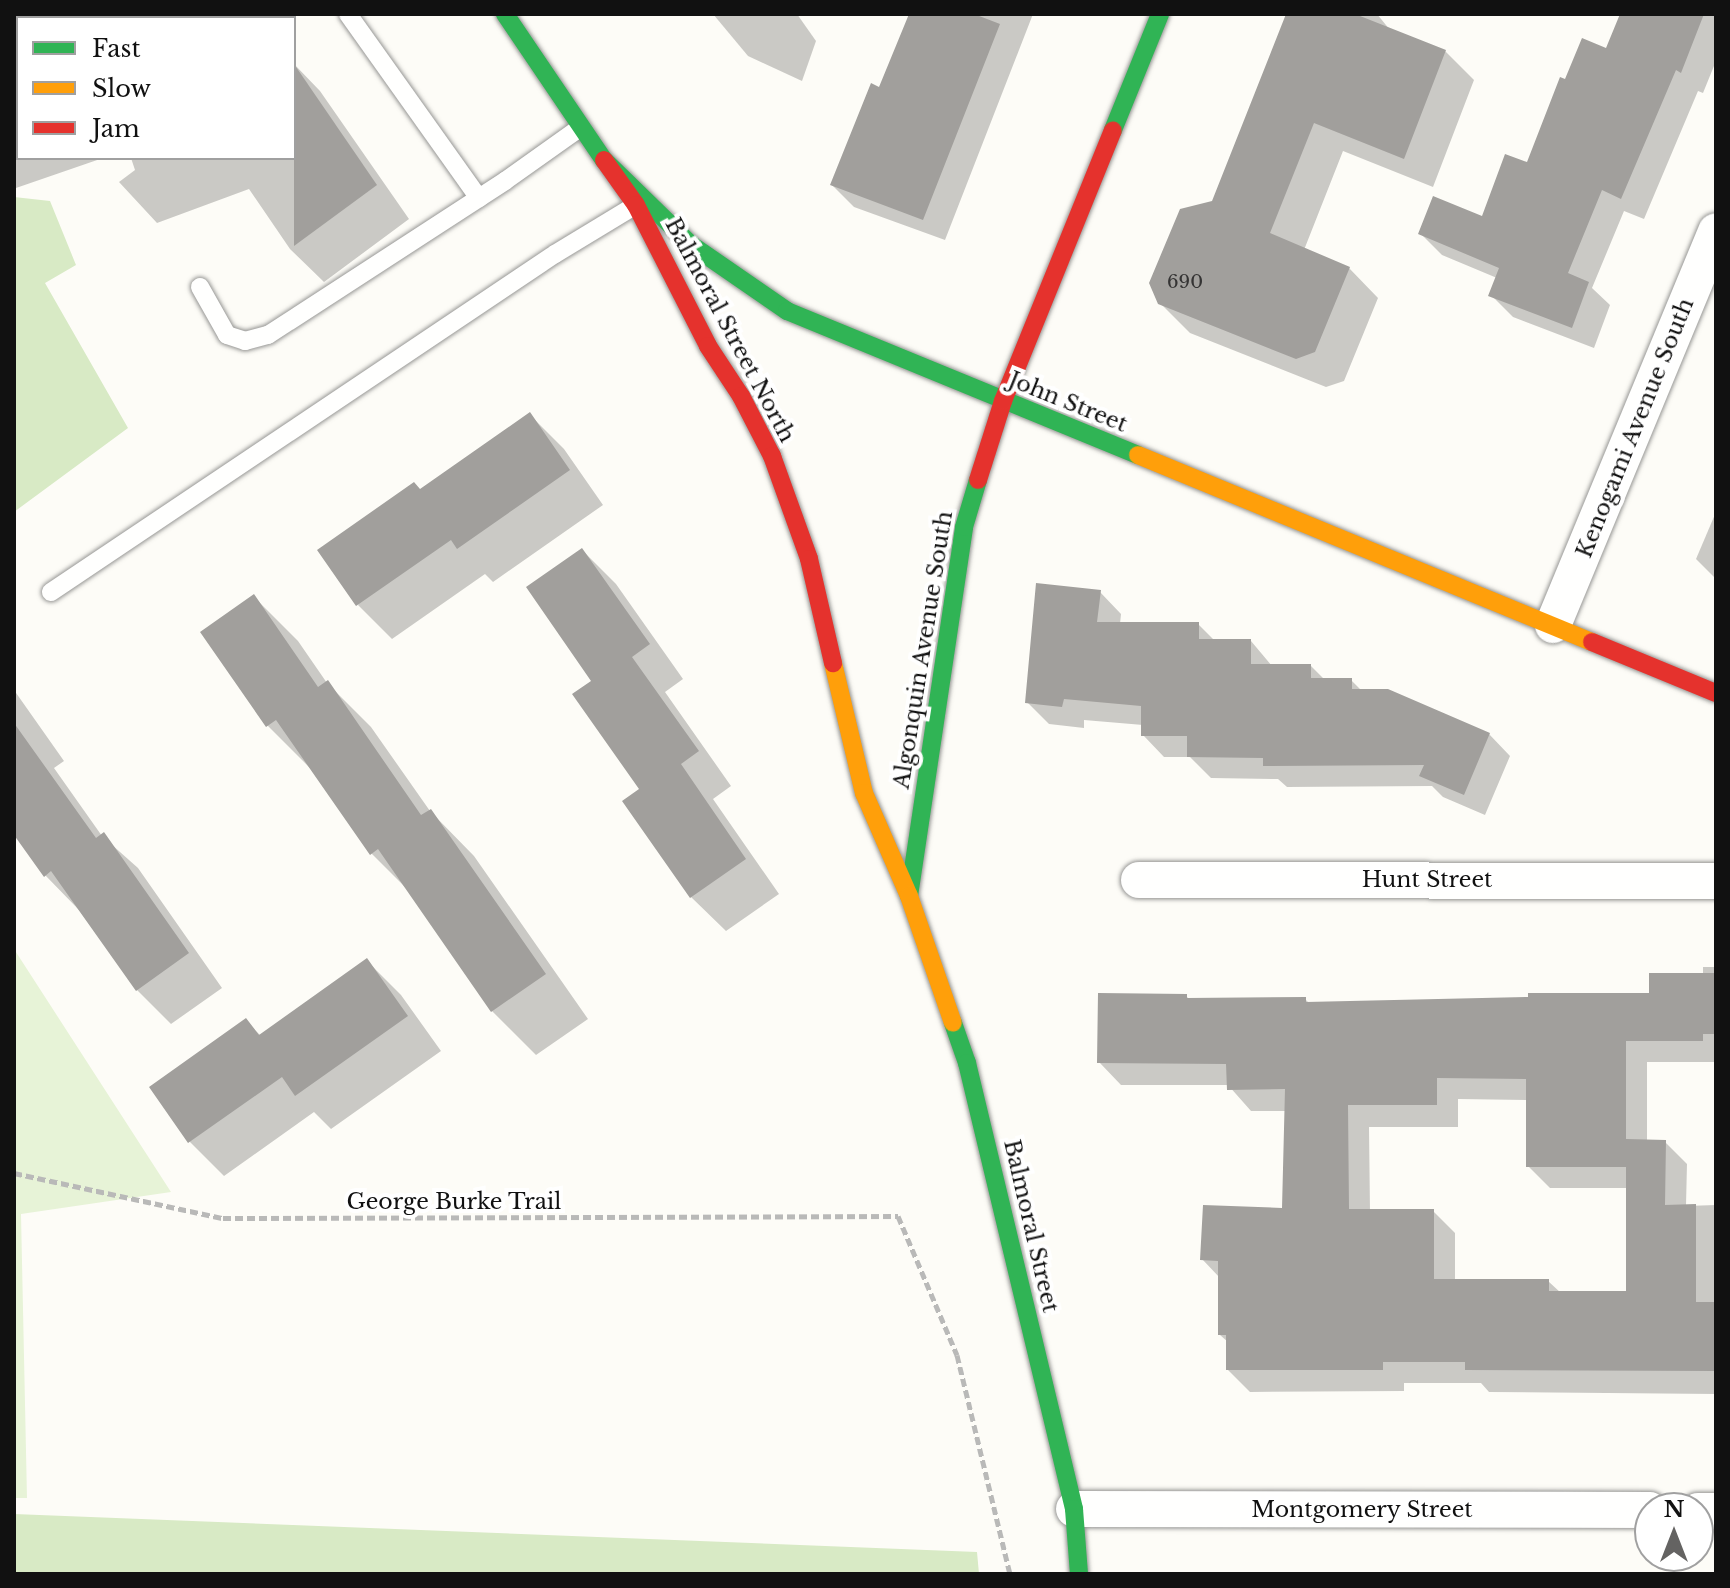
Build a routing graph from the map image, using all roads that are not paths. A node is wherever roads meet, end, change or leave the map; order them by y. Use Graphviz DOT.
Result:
graph roads {
  1 [pos="348,14"];
  2 [pos="505,14"];
  3 [pos="1160,14"];
  4 [pos="582,126"];
  5 [pos="604,160"];
  6 [pos="479,198"];
  7 [pos="636,205"];
  8 [pos="1716,231"];
  9 [pos="200,287"];
  10 [pos="1003,401"];
  11 [pos="51,592"];
  12 [pos="1553,625"];
  13 [pos="1716,693"];
  14 [pos="1139,880"];
  15 [pos="1716,881"];
  16 [pos="909,896"];
  17 [pos="1074,1509"];
  18 [pos="1634,1510"];
  19 [pos="1079,1574"];
  1 -- 6 [label="lane"];
  2 -- 4 [label="main road, John Street"];
  3 -- 10 [label="main road, Algonquin Avenue South"];
  4 -- 5 [label="main road, John Street"];
  4 -- 6 [label="lane"];
  5 -- 7 [label="main road, Balmoral Street North"];
  5 -- 10 [label="main road, John Street"];
  6 -- 9 [label="lane"];
  7 -- 11 [label="lane"];
  7 -- 16 [label="main road, Balmoral Street North"];
  8 -- 12 [label="street, Kenogami Avenue South"];
  10 -- 12 [label="main road, John Street"];
  10 -- 16 [label="main road, Algonquin Avenue South"];
  12 -- 13 [label="main road, John Street"];
  14 -- 15 [label="street, Hunt Street"];
  16 -- 17 [label="main road, Balmoral Street"];
  17 -- 18 [label="street, Montgomery Street"];
  17 -- 19 [label="main road, Balmoral Street"];
}
